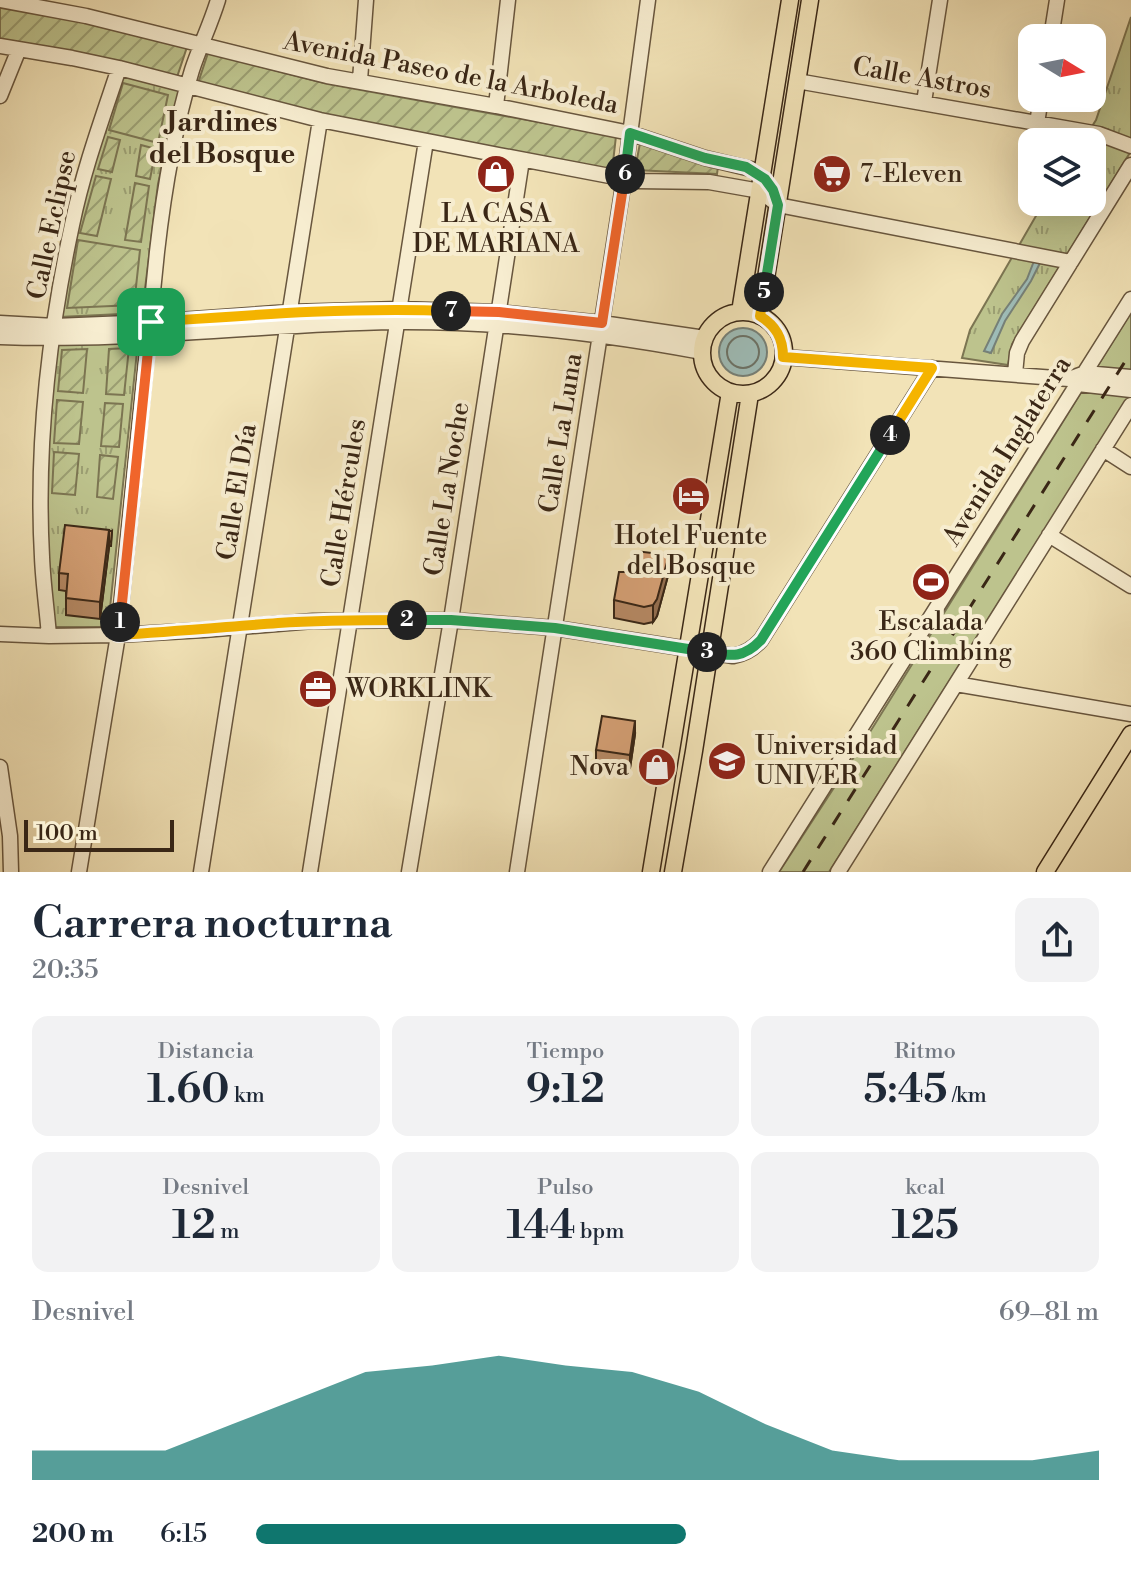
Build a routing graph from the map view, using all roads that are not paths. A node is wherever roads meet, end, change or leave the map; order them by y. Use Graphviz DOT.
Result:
graph roads {
  1 [pos="0,0"];
  2 [pos="218,0"];
  3 [pos="366,0"];
  4 [pos="508,0"];
  5 [pos="648,0"];
  6 [pos="790,0"];
  7 [pos="810,0"];
  8 [pos="940,0"];
  9 [pos="1057,0"];
  10 [pos="50,5"];
  11 [pos="1053,24"];
  12 [pos="201,45"];
  13 [pos="0,46"];
  14 [pos="19,49"];
  15 [pos="119,68"];
  16 [pos="360,80"];
  17 [pos="797,81"];
  18 [pos="187,86"];
  19 [pos="0,96"];
  20 [pos="924,102"];
  21 [pos="496,106"];
  22 [pos="1039,112"];
  23 [pos="320,120"];
  24 [pos="1037,123"];
  25 [pos="630,133"];
  26 [pos="426,141"];
  27 [pos="1131,146"];
  28 [pos="522,160"];
  29 [pos="1131,165"];
  30 [pos="624,179"];
  31 [pos="761,184"];
  32 [pos="778,205"];
  33 [pos="1071,262"];
  34 [pos="1131,299"];
  35 [pos="740,312"];
  36 [pos="398,316"];
  37 [pos="760,316"];
  38 [pos="289,318"];
  39 [pos="498,319"];
  40 [pos="0,323"];
  41 [pos="150,329"];
  42 [pos="601,329"];
  43 [pos="54,332"];
  44 [pos="0,337"];
  45 [pos="704,345"];
  46 [pos="783,357"];
  47 [pos="932,368"];
  48 [pos="1015,374"];
  49 [pos="1131,377"];
  50 [pos="1077,379"];
  51 [pos="1131,390"];
  52 [pos="730,392"];
  53 [pos="750,394"];
  54 [pos="1131,405"];
  55 [pos="1103,449"];
  56 [pos="1131,467"];
  57 [pos="1049,535"];
  58 [pos="1131,586"];
  59 [pos="350,620"];
  60 [pos="451,620"];
  61 [pos="240,627"];
  62 [pos="555,628"];
  63 [pos="0,634"];
  64 [pos="118,635"];
  65 [pos="49,636"];
  66 [pos="688,649"];
  67 [pos="709,652"];
  68 [pos="956,684"];
  69 [pos="1131,714"];
  70 [pos="1131,734"];
  71 [pos="0,767"];
  72 [pos="11,872"];
  73 [pos="79,872"];
  74 [pos="201,872"];
  75 [pos="310,872"];
  76 [pos="409,872"];
  77 [pos="517,872"];
  78 [pos="651,872"];
  79 [pos="673,872"];
  80 [pos="770,872"];
  81 [pos="838,872"];
  82 [pos="1045,872"];
  1 -- 10 [label="street, Avenida Paseo de la Arboleda"];
  2 -- 12 [label="street"];
  3 -- 16 [label="street"];
  4 -- 21 [label="street"];
  5 -- 25 [label="street, Calle La Luna"];
  6 -- 31 [label="main road"];
  7 -- 17 [label="main road"];
  8 -- 20 [label="street"];
  9 -- 11 [label="street"];
  10 -- 12 [label="street, Avenida Paseo de la Arboleda"];
  12 -- 16 [label="street, Avenida Paseo de la Arboleda"];
  12 -- 18 [label="street"];
  13 -- 14 [label="street, Avenida Paseo de la Arboleda"];
  14 -- 15 [label="street, Avenida Paseo de la Arboleda"];
  14 -- 19 [label="street"];
  15 -- 18 [label="street, Avenida Paseo de la Arboleda"];
  15 -- 43 [label="street, Calle Eclipse"];
  16 -- 21 [label="street, Avenida Paseo de la Arboleda"];
  17 -- 20 [label="street, Calle Astros"];
  17 -- 32 [label="main road"];
  18 -- 23 [label="street, Avenida Paseo de la Arboleda"];
  18 -- 41 [label="street"];
  20 -- 24 [label="street, Calle Astros"];
  21 -- 25 [label="street, Avenida Paseo de la Arboleda"];
  22 -- 24 [label="street"];
  23 -- 26 [label="street, Avenida Paseo de la Arboleda"];
  23 -- 38 [label="street, Calle El Día"];
  24 -- 27 [label="street, Calle Astros"];
  25 -- 30 [label="street, Calle La Luna"];
  25 -- 31 [label="street, Avenida Paseo de la Arboleda"];
  26 -- 28 [label="street, Avenida Paseo de la Arboleda"];
  26 -- 36 [label="street, Calle Hércules"];
  28 -- 30 [label="street, Avenida Paseo de la Arboleda"];
  28 -- 39 [label="street, Calle La Noche"];
  29 -- 33 [label="street"];
  30 -- 31 [label="street, Avenida Paseo de la Arboleda"];
  30 -- 42 [label="street, Calle La Luna"];
  31 -- 32 [label="street, Avenida Paseo de la Arboleda"];
  31 -- 35 [label="main road"];
  32 -- 33 [label="street, Avenida Paseo de la Arboleda"];
  32 -- 37 [label="main road"];
  33 -- 48 [label="street"];
  34 -- 50 [label="street, Avenida Inglaterra"];
  35 -- 37 [label="main road"];
  35 -- 45 [label="main road"];
  36 -- 38 [label="street"];
  36 -- 39 [label="street"];
  36 -- 59 [label="street, Calle Hércules"];
  37 -- 46 [label="main road"];
  38 -- 41 [label="street"];
  38 -- 61 [label="street, Calle El Día"];
  39 -- 42 [label="street"];
  39 -- 60 [label="street, Calle La Noche"];
  40 -- 43 [label="street"];
  41 -- 43 [label="street"];
  41 -- 64 [label="street"];
  42 -- 45 [label="street"];
  42 -- 62 [label="street, Calle La Luna"];
  43 -- 44 [label="street"];
  43 -- 65 [label="street, Calle Eclipse"];
  45 -- 52 [label="main road"];
  46 -- 47 [label="street"];
  46 -- 53 [label="main road"];
  47 -- 48 [label="street"];
  47 -- 67 [label="street"];
  48 -- 50 [label="street"];
  49 -- 50 [label="street"];
  50 -- 51 [label="street"];
  50 -- 80 [label="street, Avenida Inglaterra"];
  52 -- 53 [label="main road"];
  52 -- 66 [label="main road"];
  53 -- 67 [label="main road"];
  54 -- 55 [label="street"];
  55 -- 56 [label="street"];
  55 -- 57 [label="street"];
  57 -- 58 [label="street"];
  57 -- 68 [label="street"];
  59 -- 60 [label="street"];
  59 -- 61 [label="street"];
  59 -- 75 [label="street, Calle Hércules"];
  60 -- 62 [label="street"];
  60 -- 76 [label="street, Calle La Noche"];
  61 -- 64 [label="street"];
  61 -- 74 [label="street, Calle El Día"];
  62 -- 66 [label="street"];
  62 -- 77 [label="street, Calle La Luna"];
  63 -- 65 [label="street"];
  64 -- 65 [label="street"];
  64 -- 73 [label="street"];
  66 -- 67 [label="street"];
  66 -- 78 [label="main road"];
  67 -- 79 [label="main road"];
  68 -- 69 [label="street"];
  68 -- 81 [label="street"];
  70 -- 82 [label="main road"];
  71 -- 72 [label="street"];
}
